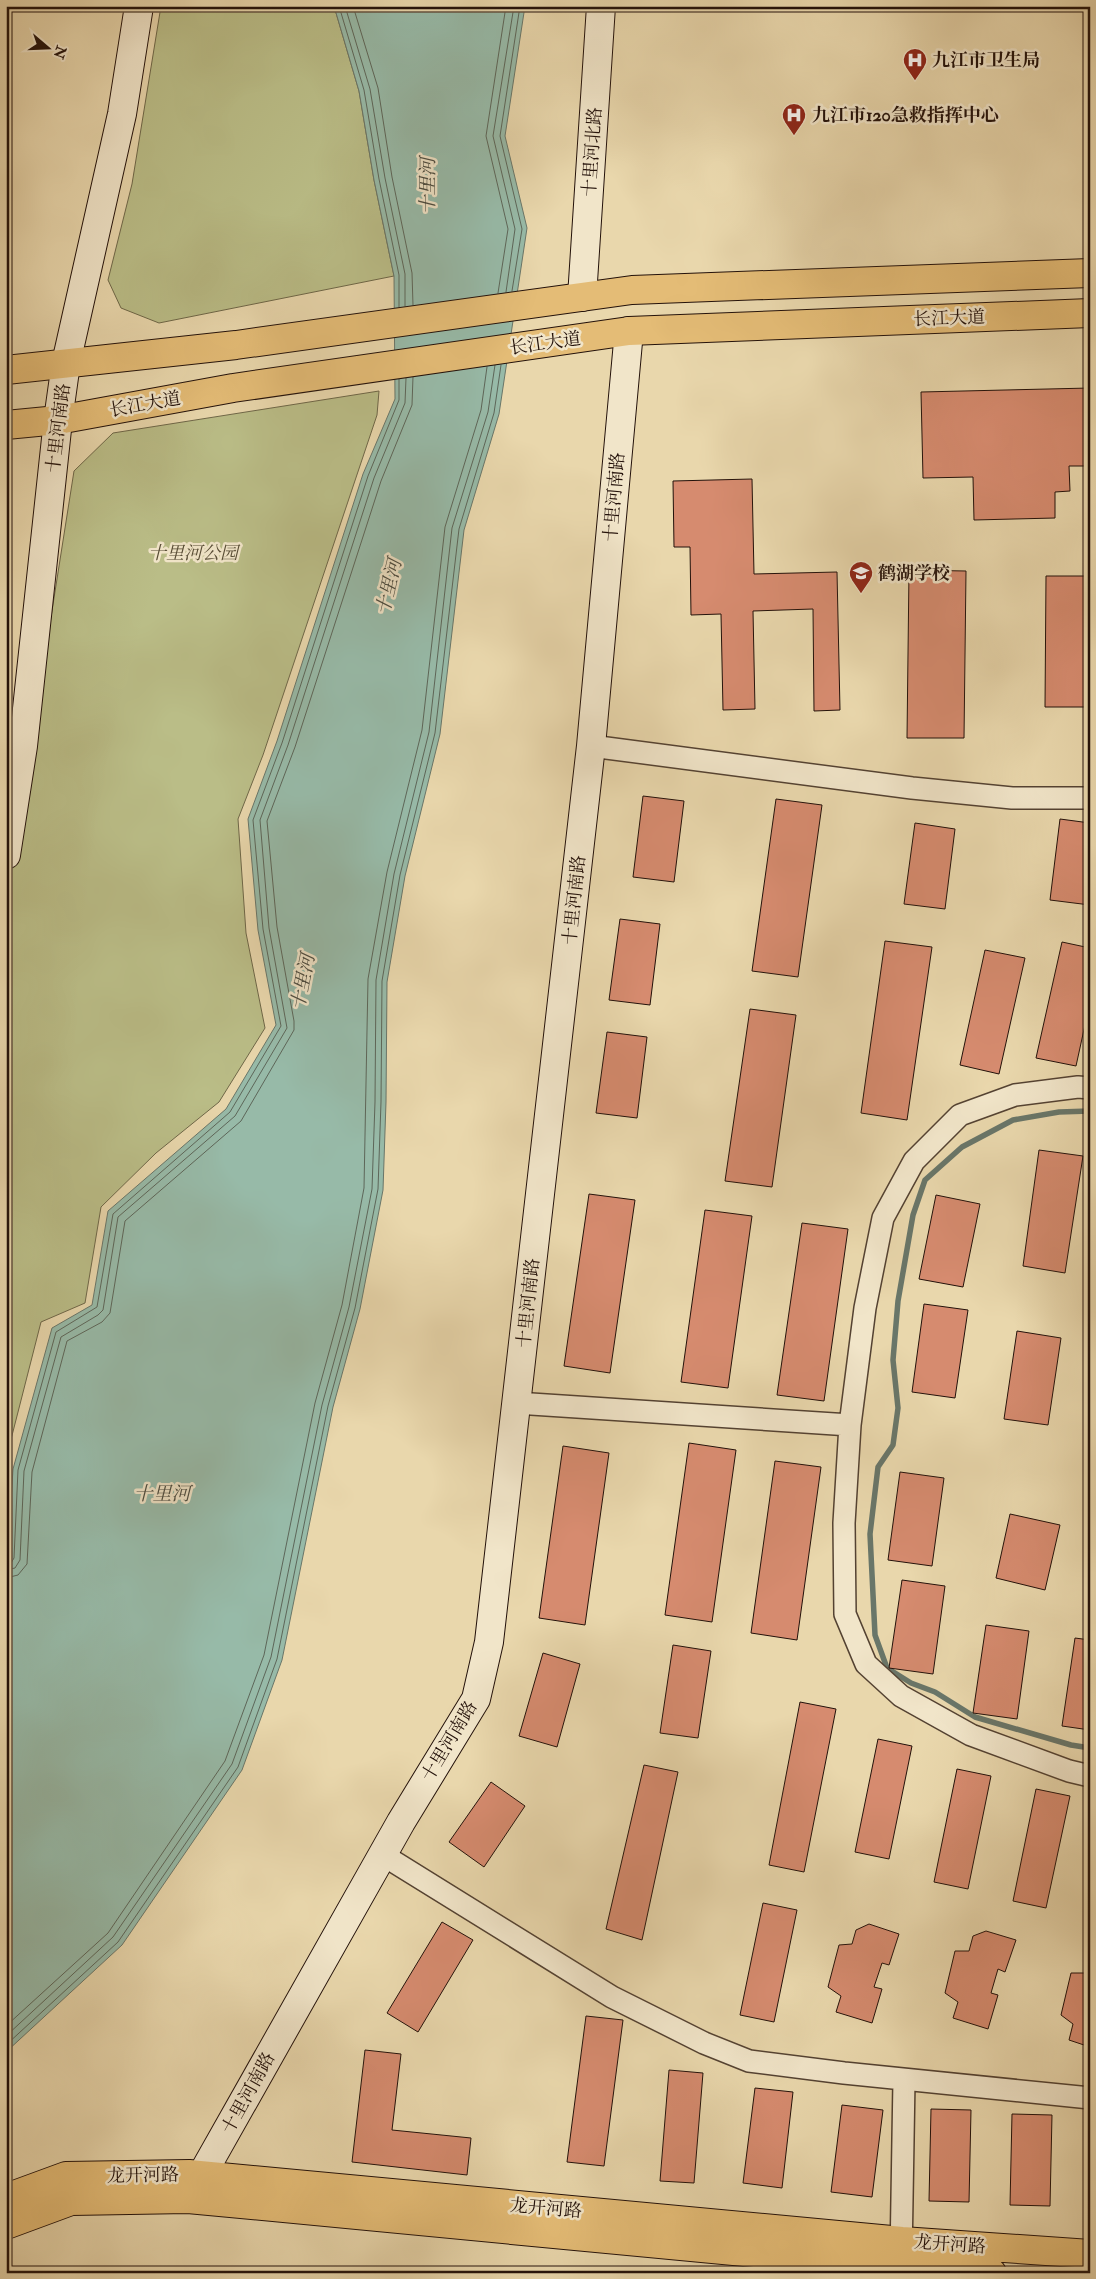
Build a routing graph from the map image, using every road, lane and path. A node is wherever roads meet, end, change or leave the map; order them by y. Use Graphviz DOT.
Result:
graph roads {
  1 [pos="139,6"];
  2 [pos="602,6"];
  3 [pos="1090,273"];
  4 [pos="582,297"];
  5 [pos="1090,313"];
  6 [pos="629,331"];
  7 [pos="66,363"];
  8 [pos="6,370"];
  9 [pos="58,420"];
  10 [pos="6,425"];
  11 [pos="591,746"];
  12 [pos="1090,798"];
  13 [pos="6,855"];
  14 [pos="1090,1088"];
  15 [pos="516,1403"];
  16 [pos="850,1425"];
  17 [pos="1090,1776"];
  18 [pos="383,1855"];
  19 [pos="904,2080"];
  20 [pos="1090,2098"];
  21 [pos="202,2175"];
  22 [pos="6,2198"];
  23 [pos="188,2199"];
  24 [pos="6,2225"];
  25 [pos="1090,2254"];
  26 [pos="901,2260"];
  27 [pos="992,2273"];
  1 -- 7 [label="street, 十里河南路"];
  2 -- 4 [label="street, 十里河北路"];
  3 -- 4 [label="main road"];
  4 -- 7 [label="main road"];
  5 -- 6 [label="main road, 长江大道"];
  6 -- 9 [label="main road, 长江大道"];
  6 -- 11 [label="street, 十里河南路"];
  7 -- 8 [label="main road"];
  7 -- 9 [label="street, 十里河南路"];
  9 -- 10 [label="main road, 长江大道"];
  9 -- 13 [label="street, 十里河南路"];
  11 -- 12 [label="street"];
  11 -- 15 [label="street, 十里河南路"];
  14 -- 16 [label="street"];
  15 -- 16 [label="street"];
  15 -- 18 [label="street, 十里河南路"];
  16 -- 17 [label="street"];
  18 -- 19 [label="street"];
  18 -- 21 [label="street, 十里河南路"];
  19 -- 20 [label="street"];
  19 -- 26 [label="street"];
  21 -- 22 [label="main road, 龙开河路"];
  21 -- 23 [label="street, 十里河南路"];
  21 -- 26 [label="main road, 龙开河路"];
  23 -- 24 [label="main road, 龙开河路"];
  23 -- 26 [label="main road, 龙开河路"];
  25 -- 26 [label="main road, 龙开河路"];
  26 -- 27 [label="main road, 龙开河路"];
}
